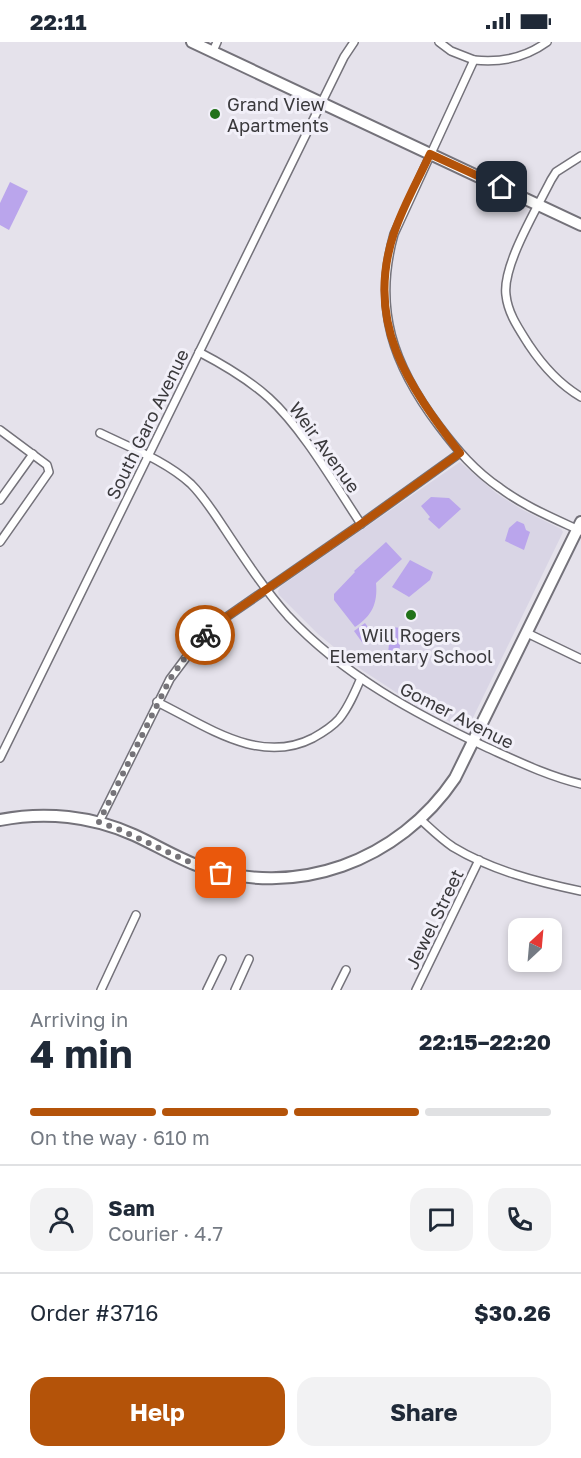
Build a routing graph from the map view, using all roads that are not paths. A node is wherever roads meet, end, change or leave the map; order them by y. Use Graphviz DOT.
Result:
graph roads {
  1 [pos="192,42"];
  2 [pos="354,42"];
  3 [pos="439,42"];
  4 [pos="547,42"];
  5 [pos="215,47"];
  6 [pos="474,60"];
  7 [pos="322,103"];
  8 [pos="430,154"];
  9 [pos="581,156"];
  10 [pos="539,204"];
  11 [pos="581,225"];
  12 [pos="199,352"];
  13 [pos="581,397"];
  14 [pos="0,430"];
  15 [pos="100,433"];
  16 [pos="460,453"];
  17 [pos="33,454"];
  18 [pos="147,456"];
  19 [pos="0,500"];
  20 [pos="361,524"];
  21 [pos="580,527"];
  22 [pos="0,542"];
  23 [pos="266,590"];
  24 [pos="527,633"];
  25 [pos="581,659"];
  26 [pos="362,678"];
  27 [pos="157,702"];
  28 [pos="474,742"];
  29 [pos="2,747"];
  30 [pos="0,758"];
  31 [pos="581,784"];
  32 [pos="420,819"];
  33 [pos="0,820"];
  34 [pos="99,822"];
  35 [pos="479,860"];
  36 [pos="581,891"];
  37 [pos="136,915"];
  38 [pos="222,959"];
  39 [pos="249,959"];
  40 [pos="346,970"];
  41 [pos="101,990"];
  42 [pos="207,990"];
  43 [pos="235,990"];
  44 [pos="336,990"];
  45 [pos="416,990"];
  1 -- 5 [label="main road"];
  2 -- 7 [label="street, South Garo Avenue"];
  3 -- 6 [label="street"];
  4 -- 6 [label="street"];
  5 -- 7 [label="main road"];
  6 -- 8 [label="street"];
  7 -- 8 [label="main road"];
  7 -- 12 [label="street, South Garo Avenue"];
  8 -- 10 [label="main road"];
  8 -- 16 [label="street"];
  9 -- 10 [label="street"];
  10 -- 11 [label="main road"];
  10 -- 13 [label="street"];
  12 -- 18 [label="street, South Garo Avenue"];
  12 -- 20 [label="street, Weir Avenue"];
  14 -- 17 [label="street"];
  15 -- 18 [label="street, Gomer Avenue"];
  16 -- 20 [label="street"];
  16 -- 21 [label="street"];
  17 -- 19 [label="street"];
  17 -- 22 [label="street"];
  18 -- 23 [label="street, Gomer Avenue"];
  18 -- 29 [label="street, South Garo Avenue"];
  20 -- 23 [label="street"];
  21 -- 24 [label="main road"];
  23 -- 26 [label="street, Gomer Avenue"];
  23 -- 27 [label="street"];
  24 -- 25 [label="street"];
  24 -- 28 [label="main road"];
  26 -- 27 [label="street"];
  26 -- 28 [label="street, Gomer Avenue"];
  27 -- 34 [label="street"];
  28 -- 31 [label="street, Gomer Avenue"];
  28 -- 32 [label="main road"];
  29 -- 30 [label="street, South Garo Avenue"];
  32 -- 34 [label="main road"];
  32 -- 35 [label="street"];
  33 -- 34 [label="main road"];
  35 -- 36 [label="street"];
  35 -- 45 [label="street, Jewel Street"];
  37 -- 41 [label="street"];
  38 -- 42 [label="street"];
  39 -- 43 [label="street"];
  40 -- 44 [label="street"];
}
